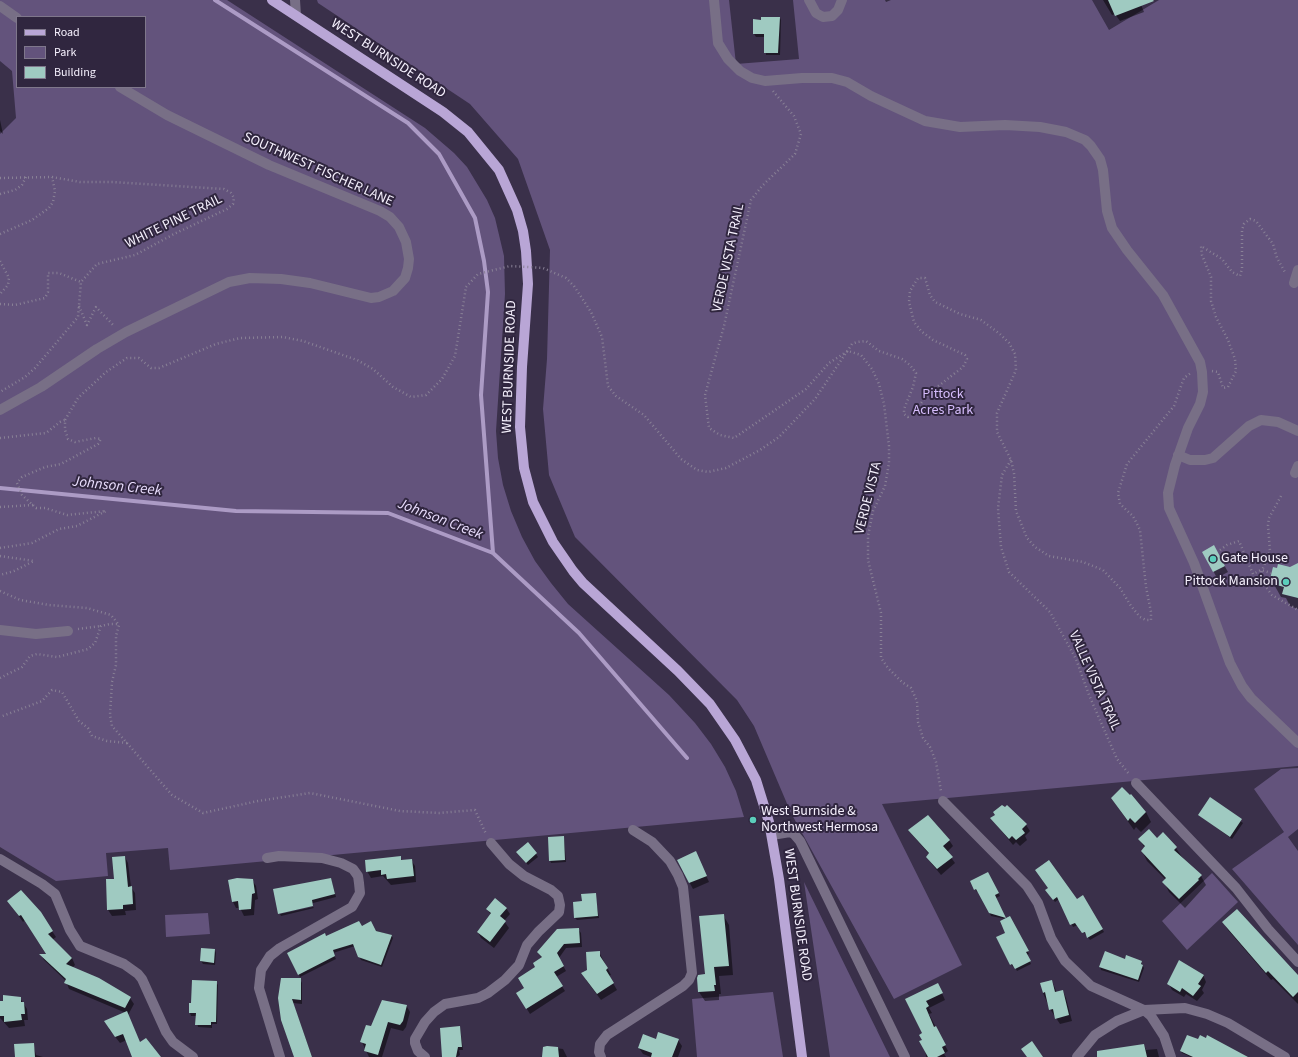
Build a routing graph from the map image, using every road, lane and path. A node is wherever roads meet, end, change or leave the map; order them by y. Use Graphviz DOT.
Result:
graph roads {
  1 [pos="272,0"];
  2 [pos="295,0"];
  3 [pos="714,0"];
  4 [pos="809,0"];
  5 [pos="842,0"];
  6 [pos="0,6"];
  7 [pos="296,16"];
  8 [pos="16,17"];
  9 [pos="765,81"];
  10 [pos="122,88"];
  11 [pos="26,177"];
  12 [pos="52,177"];
  13 [pos="0,178"];
  14 [pos="0,194"];
  15 [pos="0,234"];
  16 [pos="0,261"];
  17 [pos="1298,270"];
  18 [pos="81,282"];
  19 [pos="1294,283"];
  20 [pos="0,294"];
  21 [pos="0,304"];
  22 [pos="79,306"];
  23 [pos="121,335"];
  24 [pos="848,351"];
  25 [pos="1196,371"];
  26 [pos="1210,371"];
  27 [pos="0,392"];
  28 [pos="0,410"];
  29 [pos="65,420"];
  30 [pos="1298,431"];
  31 [pos="0,438"];
  32 [pos="1178,455"];
  33 [pos="1011,460"];
  34 [pos="1281,496"];
  35 [pos="34,505"];
  36 [pos="0,507"];
  37 [pos="0,548"];
  38 [pos="1220,550"];
  39 [pos="0,556"];
  40 [pos="1261,570"];
  41 [pos="1271,573"];
  42 [pos="0,575"];
  43 [pos="0,591"];
  44 [pos="1298,610"];
  45 [pos="119,624"];
  46 [pos="101,626"];
  47 [pos="0,630"];
  48 [pos="68,631"];
  49 [pos="0,678"];
  50 [pos="0,717"];
  51 [pos="127,743"];
  52 [pos="1298,743"];
  53 [pos="1136,783"];
  54 [pos="943,801"];
  55 [pos="633,830"];
  56 [pos="772,835"];
  57 [pos="491,843"];
  58 [pos="267,858"];
  59 [pos="0,859"];
  60 [pos="1298,962"];
  61 [pos="1144,1010"];
  62 [pos="193,1057"];
  63 [pos="280,1057"];
  64 [pos="425,1057"];
  65 [pos="601,1057"];
  66 [pos="802,1057"];
  67 [pos="905,1057"];
  68 [pos="1077,1057"];
  69 [pos="1171,1057"];
  70 [pos="1285,1057"];
  1 -- 7 [label="main road, WEST BURNSIDE ROAD"];
  2 -- 7 [label="street"];
  3 -- 9 [label="street"];
  4 -- 5 [label="street"];
  6 -- 8 [label="street"];
  7 -- 56 [label="main road, WEST BURNSIDE ROAD"];
  9 -- 24 [label="path, VERDE VISTA TRAIL"];
  9 -- 32 [label="street"];
  10 -- 23 [label="street, SOUTHWEST FISCHER LANE"];
  11 -- 12 [label="path, WHITE PINE TRAIL"];
  11 -- 13 [label="path, WHITE PINE TRAIL"];
  11 -- 14 [label="path"];
  12 -- 15 [label="path"];
  12 -- 18 [label="path, WHITE PINE TRAIL"];
  16 -- 20 [label="path"];
  17 -- 19 [label="street"];
  18 -- 21 [label="path"];
  18 -- 22 [label="path"];
  19 -- 26 [label="path"];
  22 -- 23 [label="path"];
  22 -- 27 [label="path"];
  23 -- 28 [label="street, SOUTHWEST FISCHER LANE"];
  24 -- 29 [label="path, bridge"];
  24 -- 33 [label="path"];
  24 -- 54 [label="path, VERDE VISTA"];
  25 -- 33 [label="path"];
  29 -- 31 [label="path"];
  29 -- 35 [label="path"];
  30 -- 32 [label="street"];
  32 -- 52 [label="street"];
  33 -- 53 [label="path, VALLE VISTA TRAIL"];
  34 -- 40 [label="path"];
  35 -- 36 [label="path"];
  35 -- 37 [label="path"];
  38 -- 40 [label="path"];
  39 -- 42 [label="path"];
  40 -- 41 [label="path"];
  40 -- 44 [label="path"];
  43 -- 45 [label="path"];
  45 -- 46 [label="path"];
  45 -- 51 [label="path"];
  46 -- 48 [label="path"];
  46 -- 49 [label="path"];
  47 -- 48 [label="street"];
  50 -- 51 [label="path"];
  51 -- 57 [label="path"];
  53 -- 60 [label="street"];
  54 -- 61 [label="street"];
  55 -- 65 [label="street"];
  56 -- 66 [label="main road, WEST BURNSIDE ROAD"];
  56 -- 67 [label="street"];
  57 -- 64 [label="street"];
  58 -- 63 [label="street"];
  59 -- 62 [label="street"];
  61 -- 68 [label="street"];
  61 -- 69 [label="street"];
  61 -- 70 [label="street"];
}
